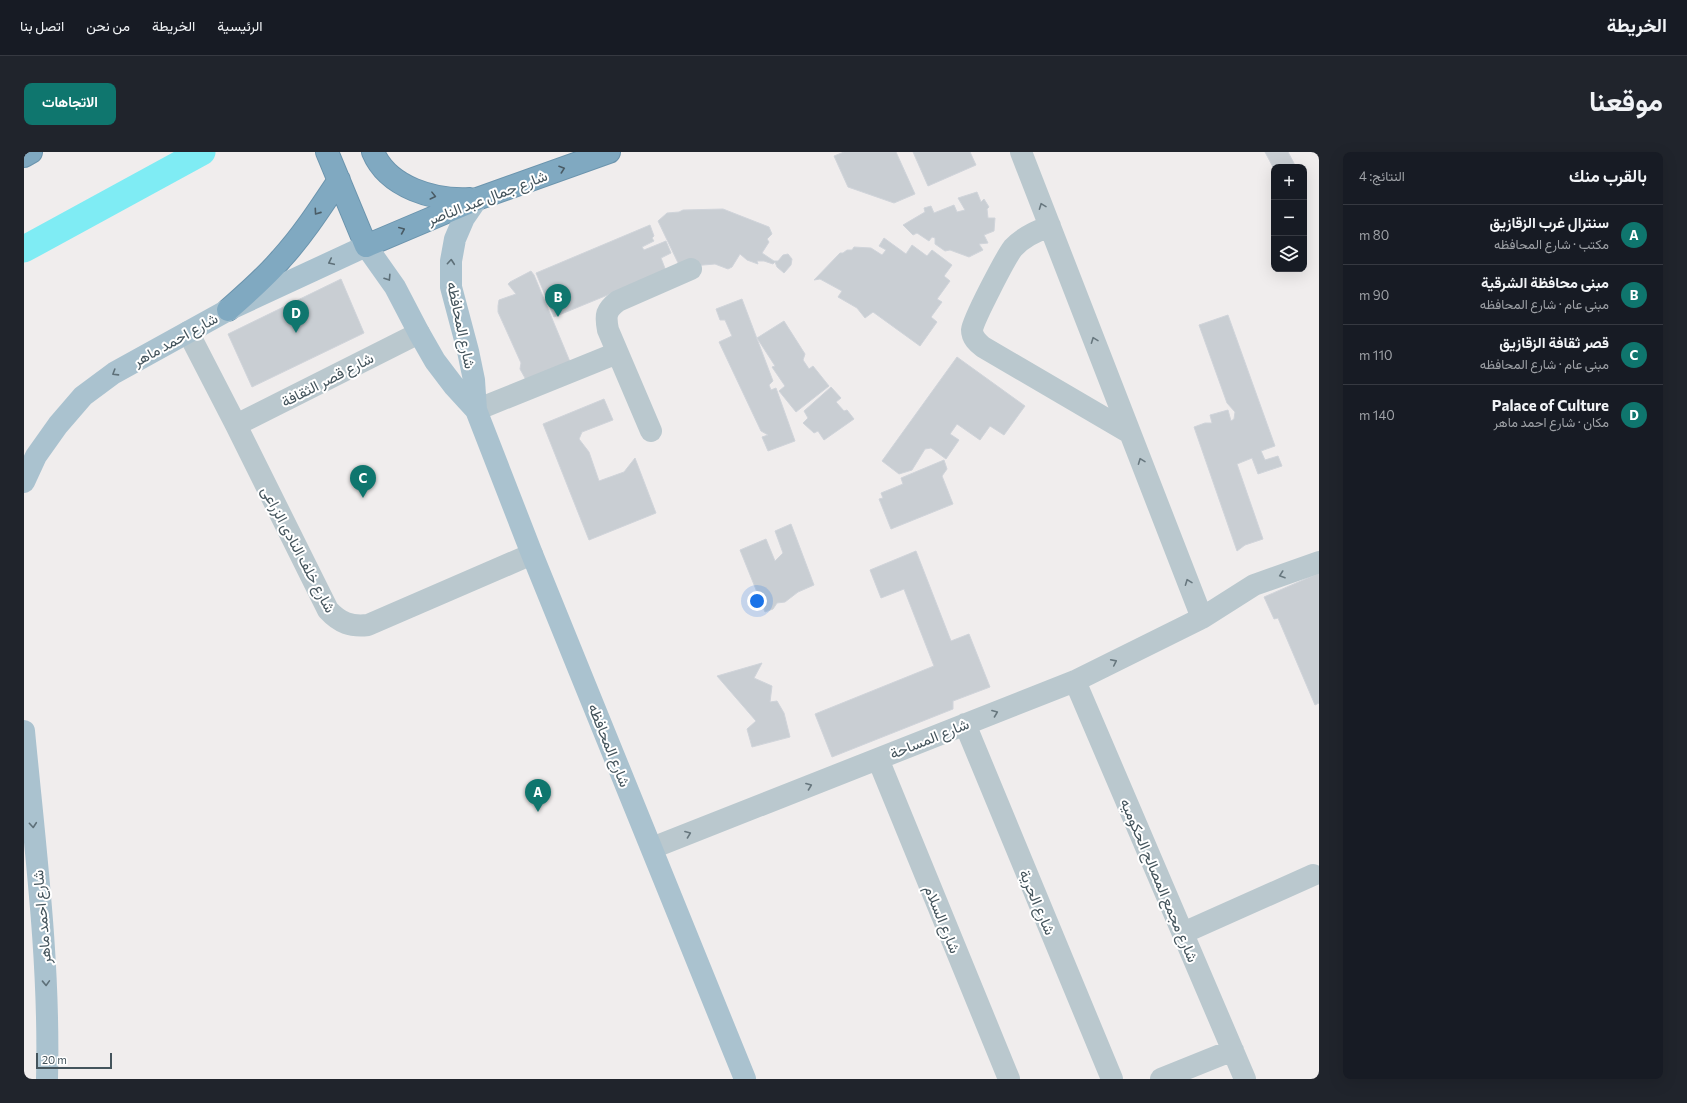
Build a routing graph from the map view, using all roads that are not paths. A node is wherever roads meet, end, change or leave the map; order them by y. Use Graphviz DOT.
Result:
graph roads {
  1 [pos="31,152"];
  2 [pos="327,152"];
  3 [pos="609,152"];
  4 [pos="1021,152"];
  5 [pos="24,156"];
  6 [pos="375,157"];
  7 [pos="338,178"];
  8 [pos="477,199"];
  9 [pos="1050,226"];
  10 [pos="366,246"];
  11 [pos="691,270"];
  12 [pos="228,310"];
  13 [pos="188,332"];
  14 [pos="419,333"];
  15 [pos="617,353"];
  16 [pos="476,410"];
  17 [pos="236,425"];
  18 [pos="651,430"];
  19 [pos="1130,433"];
  20 [pos="24,482"];
  21 [pos="532,554"];
  22 [pos="1319,562"];
  23 [pos="1202,618"];
  24 [pos="1075,681"];
  25 [pos="964,724"];
  26 [pos="24,731"];
  27 [pos="878,759"];
  28 [pos="652,848"];
  29 [pos="1313,875"];
  30 [pos="1183,933"];
  31 [pos="1233,1050"];
  32 [pos="47,1079"];
  33 [pos="746,1079"];
  34 [pos="1009,1079"];
  35 [pos="1112,1079"];
  36 [pos="1161,1079"];
  37 [pos="1245,1079"];
  1 -- 5 [label="highway"];
  2 -- 7 [label="highway"];
  8 -- 3 [label="highway, شارع جمال عبد الناصر, one-way"];
  9 -- 4 [label="street, one-way"];
  6 -- 8 [label="highway, one-way"];
  7 -- 10 [label="highway"];
  7 -- 12 [label="highway, one-way"];
  10 -- 8 [label="highway, شارع جمال عبد الناصر, one-way"];
  16 -- 8 [label="main road, شارع المحافظه, one-way"];
  19 -- 9 [label="street, one-way"];
  9 -- 19 [label="street"];
  10 -- 12 [label="main road, شارع احمد ماهر, one-way"];
  10 -- 14 [label="main road, شارع المحافظه, one-way"];
  11 -- 15 [label="street"];
  12 -- 13 [label="main road, شارع احمد ماهر"];
  13 -- 17 [label="street, شارع خلف النادى الزراعى"];
  13 -- 20 [label="main road, شارع احمد ماهر, one-way"];
  14 -- 16 [label="main road, شارع المحافظه"];
  14 -- 17 [label="street, شارع قصر الثقافة"];
  15 -- 16 [label="street"];
  15 -- 18 [label="street"];
  16 -- 21 [label="main road, شارع المحافظه"];
  17 -- 21 [label="street, شارع خلف النادى الزراعى"];
  23 -- 19 [label="street, one-way"];
  21 -- 28 [label="main road, شارع المحافظه"];
  22 -- 23 [label="street, شارع المساحة, one-way"];
  24 -- 23 [label="street, شارع المساحة, one-way"];
  25 -- 24 [label="street, شارع المساحة, one-way"];
  24 -- 30 [label="street, شارع مجمع المصالح الحكوميه"];
  25 -- 27 [label="street, شارع المساحة"];
  25 -- 35 [label="street, شارع الحرية"];
  26 -- 32 [label="main road, شارع احمد ماهر, one-way"];
  28 -- 27 [label="street, شارع المساحة, one-way"];
  27 -- 34 [label="street, شارع السلام"];
  28 -- 33 [label="main road, شارع المحافظه"];
  29 -- 30 [label="street"];
  30 -- 31 [label="street, شارع مجمع المصالح الحكوميه"];
  31 -- 36 [label="street"];
  31 -- 37 [label="street, شارع مجمع المصالح الحكوميه"];
}
